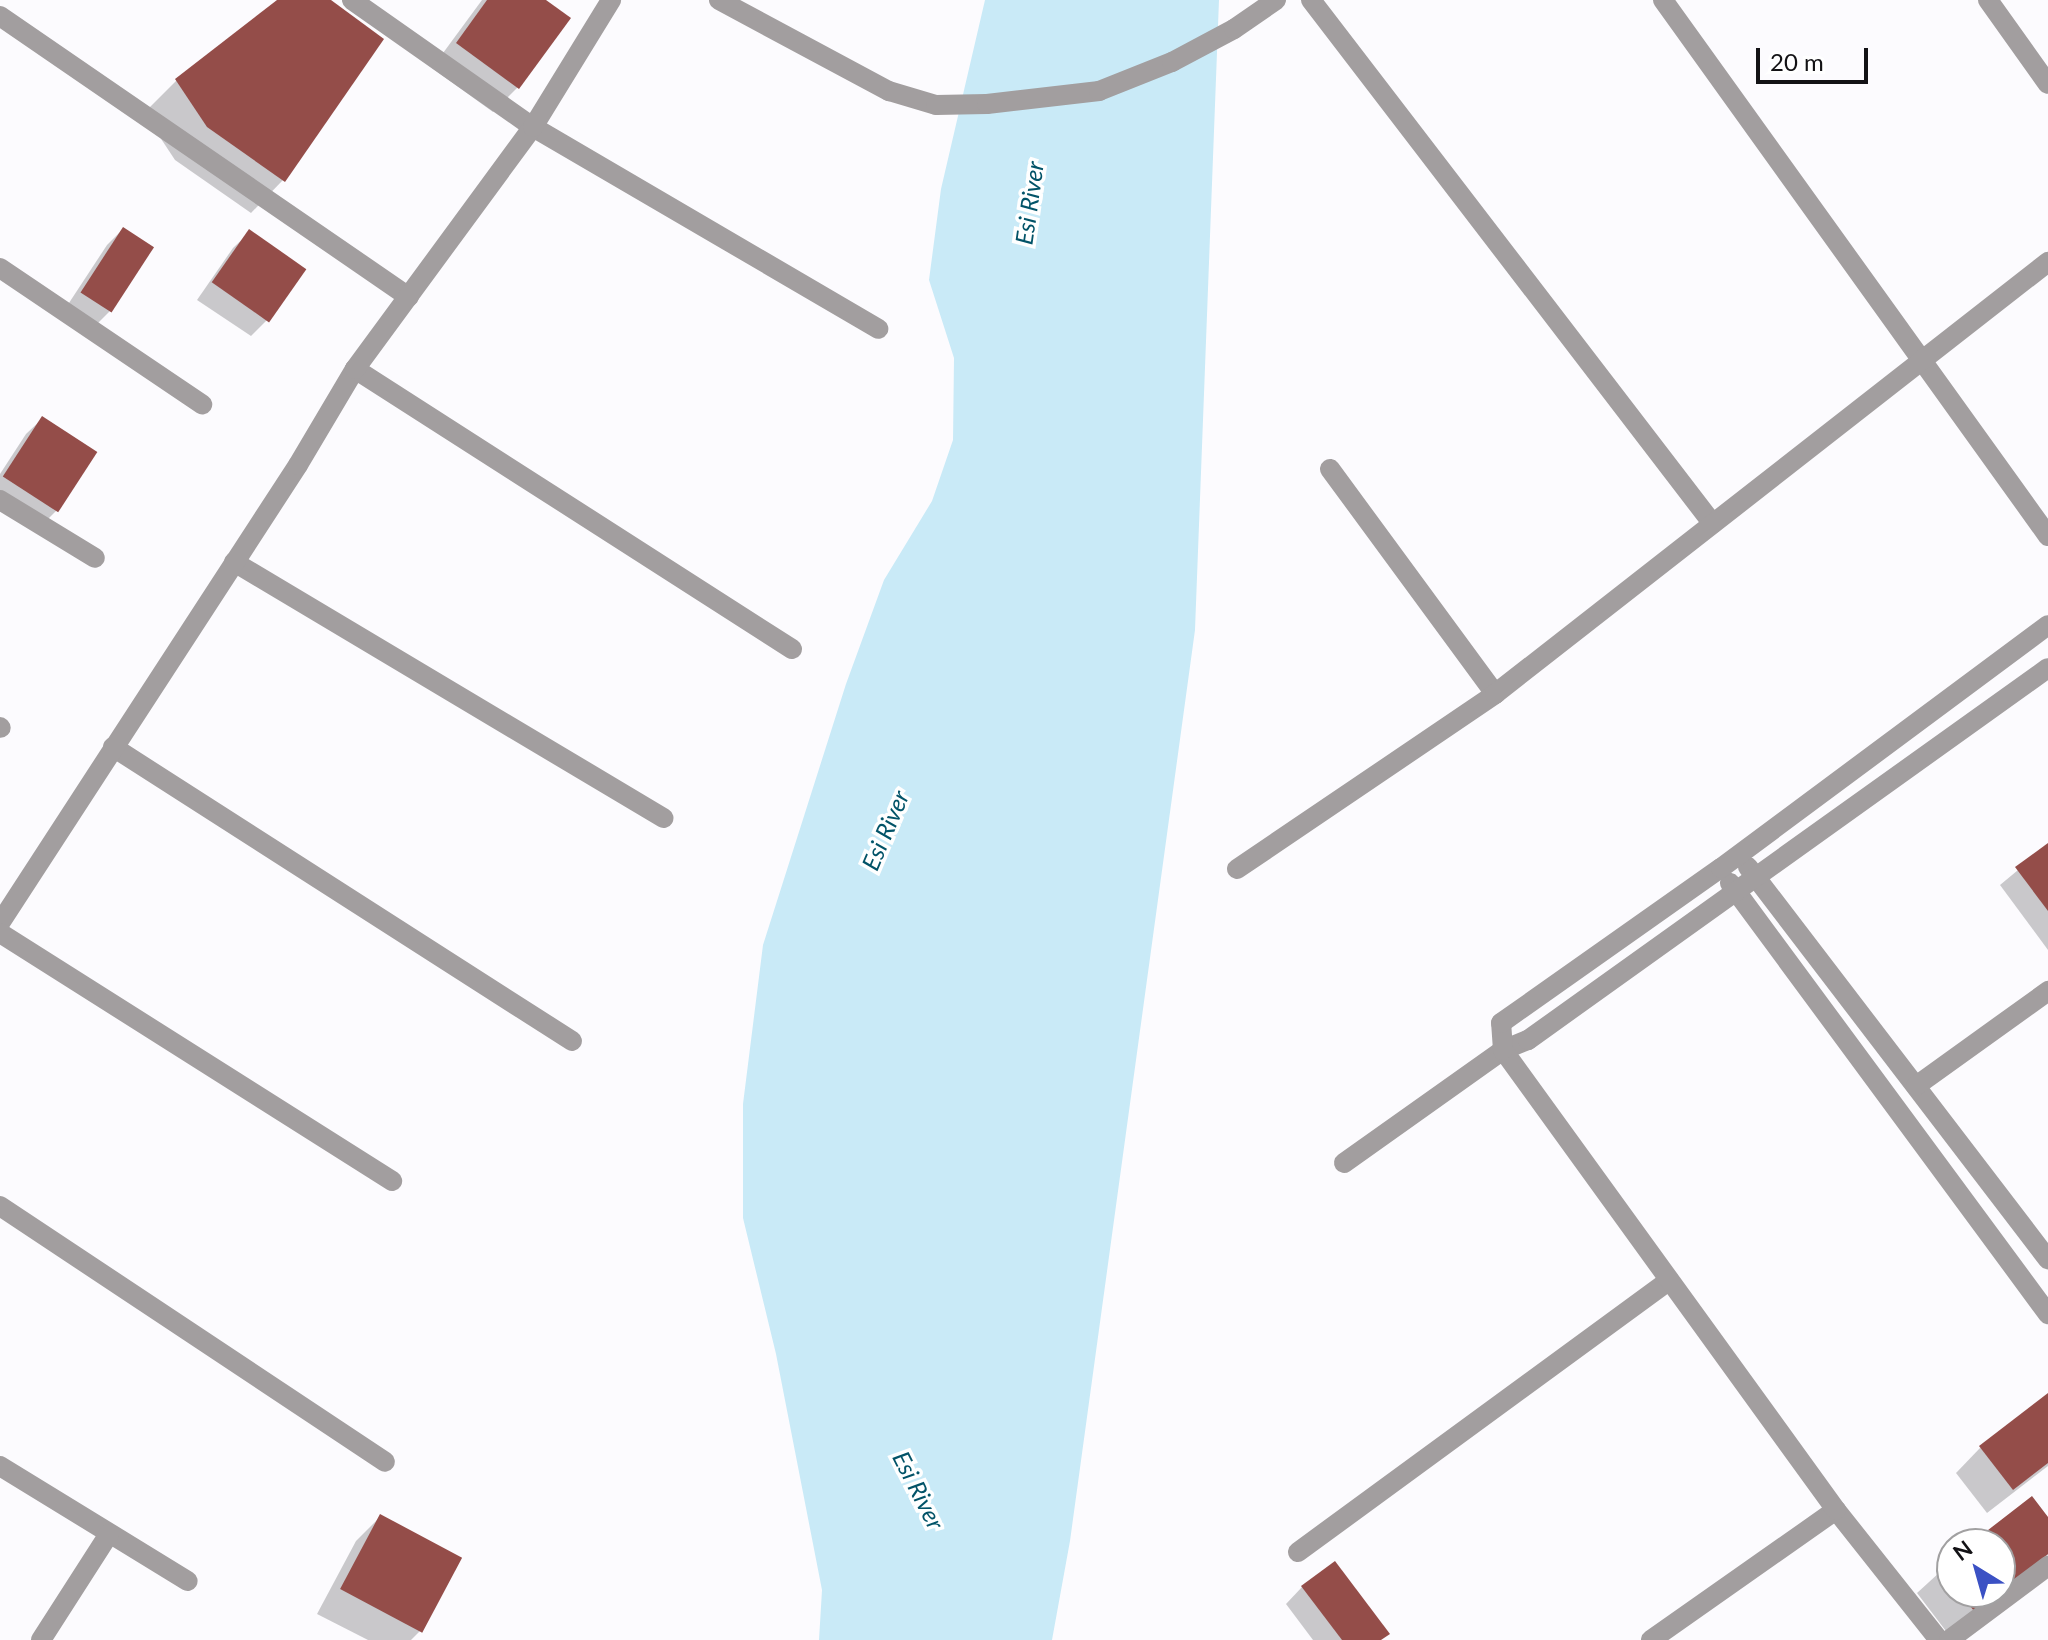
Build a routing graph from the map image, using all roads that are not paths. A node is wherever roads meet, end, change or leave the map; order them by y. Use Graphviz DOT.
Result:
graph roads {
  1 [pos="352,0"];
  2 [pos="611,0"];
  3 [pos="719,0"];
  4 [pos="1276,0"];
  5 [pos="1311,0"];
  6 [pos="1663,0"];
  7 [pos="1988,0"];
  8 [pos="0,16"];
  9 [pos="2048,84"];
  10 [pos="533,127"];
  11 [pos="2048,262"];
  12 [pos="0,268"];
  13 [pos="409,297"];
  14 [pos="878,329"];
  15 [pos="1922,360"];
  16 [pos="355,369"];
  17 [pos="202,404"];
  18 [pos="1330,469"];
  19 [pos="0,500"];
  20 [pos="1713,524"];
  21 [pos="2048,536"];
  22 [pos="95,558"];
  23 [pos="234,562"];
  24 [pos="2048,625"];
  25 [pos="792,649"];
  26 [pos="2048,668"];
  27 [pos="1495,694"];
  28 [pos="113,747"];
  29 [pos="663,818"];
  30 [pos="1738,854"];
  31 [pos="1721,868"];
  32 [pos="1237,869"];
  33 [pos="1755,877"];
  34 [pos="1735,892"];
  35 [pos="0,923"];
  36 [pos="0,933"];
  37 [pos="2048,991"];
  38 [pos="572,1041"];
  39 [pos="1503,1050"];
  40 [pos="1916,1086"];
  41 [pos="1344,1163"];
  42 [pos="392,1181"];
  43 [pos="0,1206"];
  44 [pos="2048,1260"];
  45 [pos="1669,1280"];
  46 [pos="2048,1314"];
  47 [pos="385,1462"];
  48 [pos="0,1466"];
  49 [pos="1836,1510"];
  50 [pos="109,1534"];
  51 [pos="1298,1552"];
  52 [pos="2048,1566"];
  53 [pos="188,1581"];
  54 [pos="41,1640"];
  55 [pos="1651,1640"];
  56 [pos="1939,1640"];
  57 [pos="1949,1640"];
  1 -- 10 [label="street"];
  2 -- 10 [label="street"];
  3 -- 4 [label="street"];
  5 -- 20 [label="street"];
  6 -- 15 [label="street"];
  7 -- 9 [label="street"];
  8 -- 13 [label="street"];
  10 -- 13 [label="street"];
  10 -- 14 [label="street"];
  11 -- 15 [label="street"];
  12 -- 17 [label="street"];
  13 -- 16 [label="street"];
  15 -- 20 [label="street"];
  15 -- 21 [label="street"];
  16 -- 23 [label="street"];
  16 -- 25 [label="street"];
  18 -- 27 [label="street"];
  19 -- 22 [label="street"];
  20 -- 27 [label="street"];
  23 -- 28 [label="street"];
  23 -- 29 [label="street"];
  24 -- 30 [label="street"];
  26 -- 33 [label="street"];
  27 -- 32 [label="street"];
  28 -- 35 [label="street"];
  28 -- 38 [label="street"];
  30 -- 31 [label="street"];
  30 -- 33 [label="street"];
  31 -- 34 [label="street"];
  31 -- 39 [label="street"];
  33 -- 34 [label="street"];
  33 -- 40 [label="street"];
  34 -- 39 [label="street"];
  34 -- 46 [label="street"];
  36 -- 42 [label="street"];
  37 -- 40 [label="street"];
  39 -- 41 [label="street"];
  39 -- 45 [label="street"];
  40 -- 44 [label="street"];
  43 -- 47 [label="street"];
  45 -- 49 [label="street"];
  45 -- 51 [label="street"];
  48 -- 50 [label="street"];
  49 -- 55 [label="street"];
  49 -- 56 [label="street"];
  50 -- 53 [label="street"];
  50 -- 54 [label="street"];
  52 -- 57 [label="street"];
}
